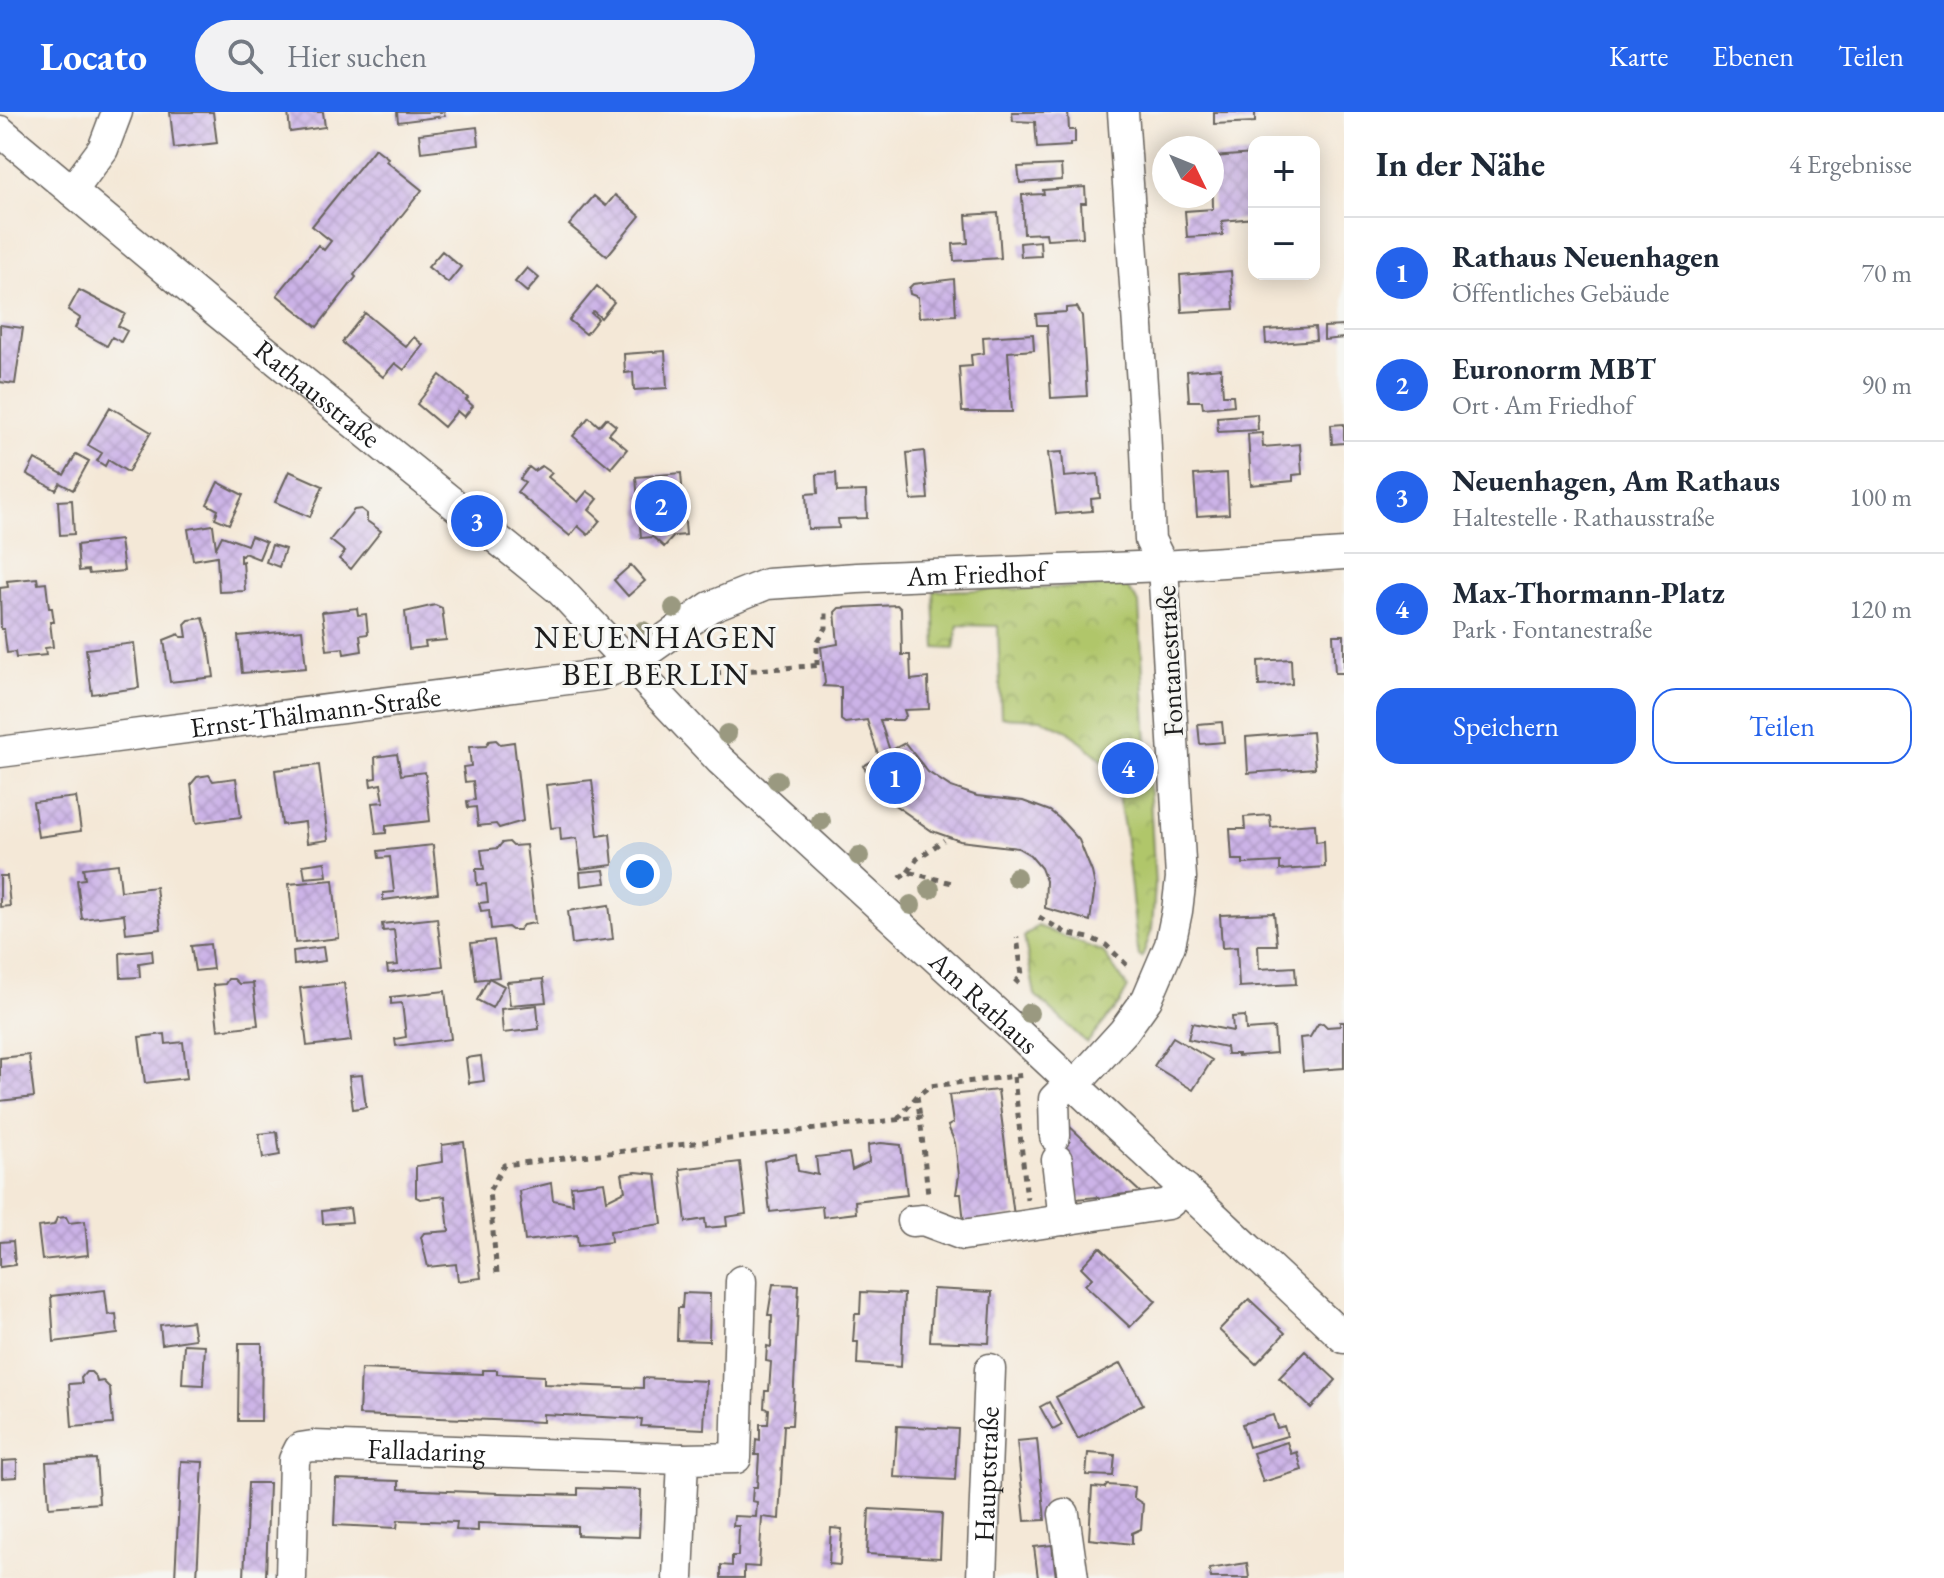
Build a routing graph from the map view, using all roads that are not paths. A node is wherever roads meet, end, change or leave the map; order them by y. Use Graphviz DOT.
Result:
graph roads {
  1 [pos="117,112"];
  2 [pos="1123,112"];
  3 [pos="0,131"];
  4 [pos="72,191"];
  5 [pos="1344,554"];
  6 [pos="1163,566"];
  7 [pos="629,664"];
  8 [pos="0,752"];
  9 [pos="1072,1084"];
  10 [pos="1186,1189"];
  11 [pos="1064,1220"];
  12 [pos="922,1222"];
  13 [pos="741,1281"];
  14 [pos="1344,1338"];
  15 [pos="990,1369"];
  16 [pos="683,1459"];
  17 [pos="1064,1514"];
  18 [pos="291,1578"];
  19 [pos="678,1578"];
  20 [pos="982,1578"];
  21 [pos="1073,1578"];
  1 -- 4 [label="street"];
  2 -- 6 [label="street, Fontanestraße"];
  3 -- 4 [label="street, Rathausstraße"];
  4 -- 7 [label="street, Rathausstraße"];
  5 -- 6 [label="street, Am Friedhof"];
  6 -- 7 [label="street, Am Friedhof"];
  6 -- 9 [label="street, Fontanestraße"];
  7 -- 8 [label="street, Ernst-Thälmann-Straße"];
  7 -- 9 [label="street, Am Rathaus"];
  9 -- 10 [label="street, Am Rathaus"];
  9 -- 11 [label="street, Fontanestraße"];
  10 -- 11 [label="street"];
  10 -- 14 [label="street, Am Rathaus"];
  11 -- 12 [label="street"];
  13 -- 16 [label="street, Falladaring"];
  15 -- 20 [label="street, Hauptstraße"];
  16 -- 18 [label="street, Falladaring"];
  16 -- 19 [label="street"];
  17 -- 21 [label="street"];
}
